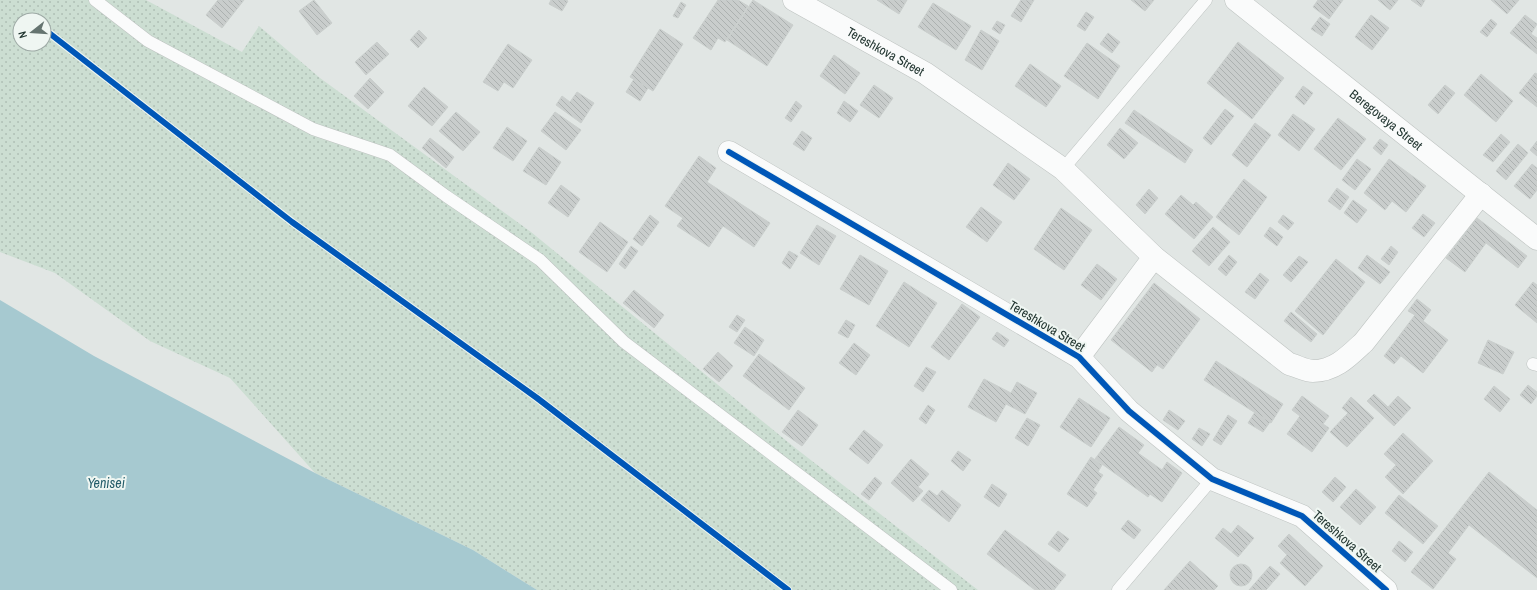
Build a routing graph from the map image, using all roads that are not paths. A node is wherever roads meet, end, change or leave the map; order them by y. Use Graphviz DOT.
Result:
graph roads {
  1 [pos="95,0"];
  2 [pos="794,0"];
  3 [pos="1206,0"];
  4 [pos="1236,0"];
  5 [pos="729,152"];
  6 [pos="1063,169"];
  7 [pos="1481,194"];
  8 [pos="1537,239"];
  9 [pos="1154,257"];
  10 [pos="1079,357"];
  11 [pos="1212,478"];
  12 [pos="951,590"];
  13 [pos="1118,590"];
  14 [pos="1386,590"];
  1 -- 12 [label="lane"];
  2 -- 6 [label="street, Tereshkova Street"];
  3 -- 6 [label="lane"];
  4 -- 7 [label="street, Beregovaya Street"];
  5 -- 10 [label="street, Tereshkova Street"];
  6 -- 9 [label="street, Tereshkova Street"];
  7 -- 8 [label="street, Beregovaya Street"];
  7 -- 9 [label="street"];
  9 -- 10 [label="street, Tereshkova Street"];
  10 -- 11 [label="street, Tereshkova Street"];
  11 -- 13 [label="lane"];
  11 -- 14 [label="street, Tereshkova Street"];
}
